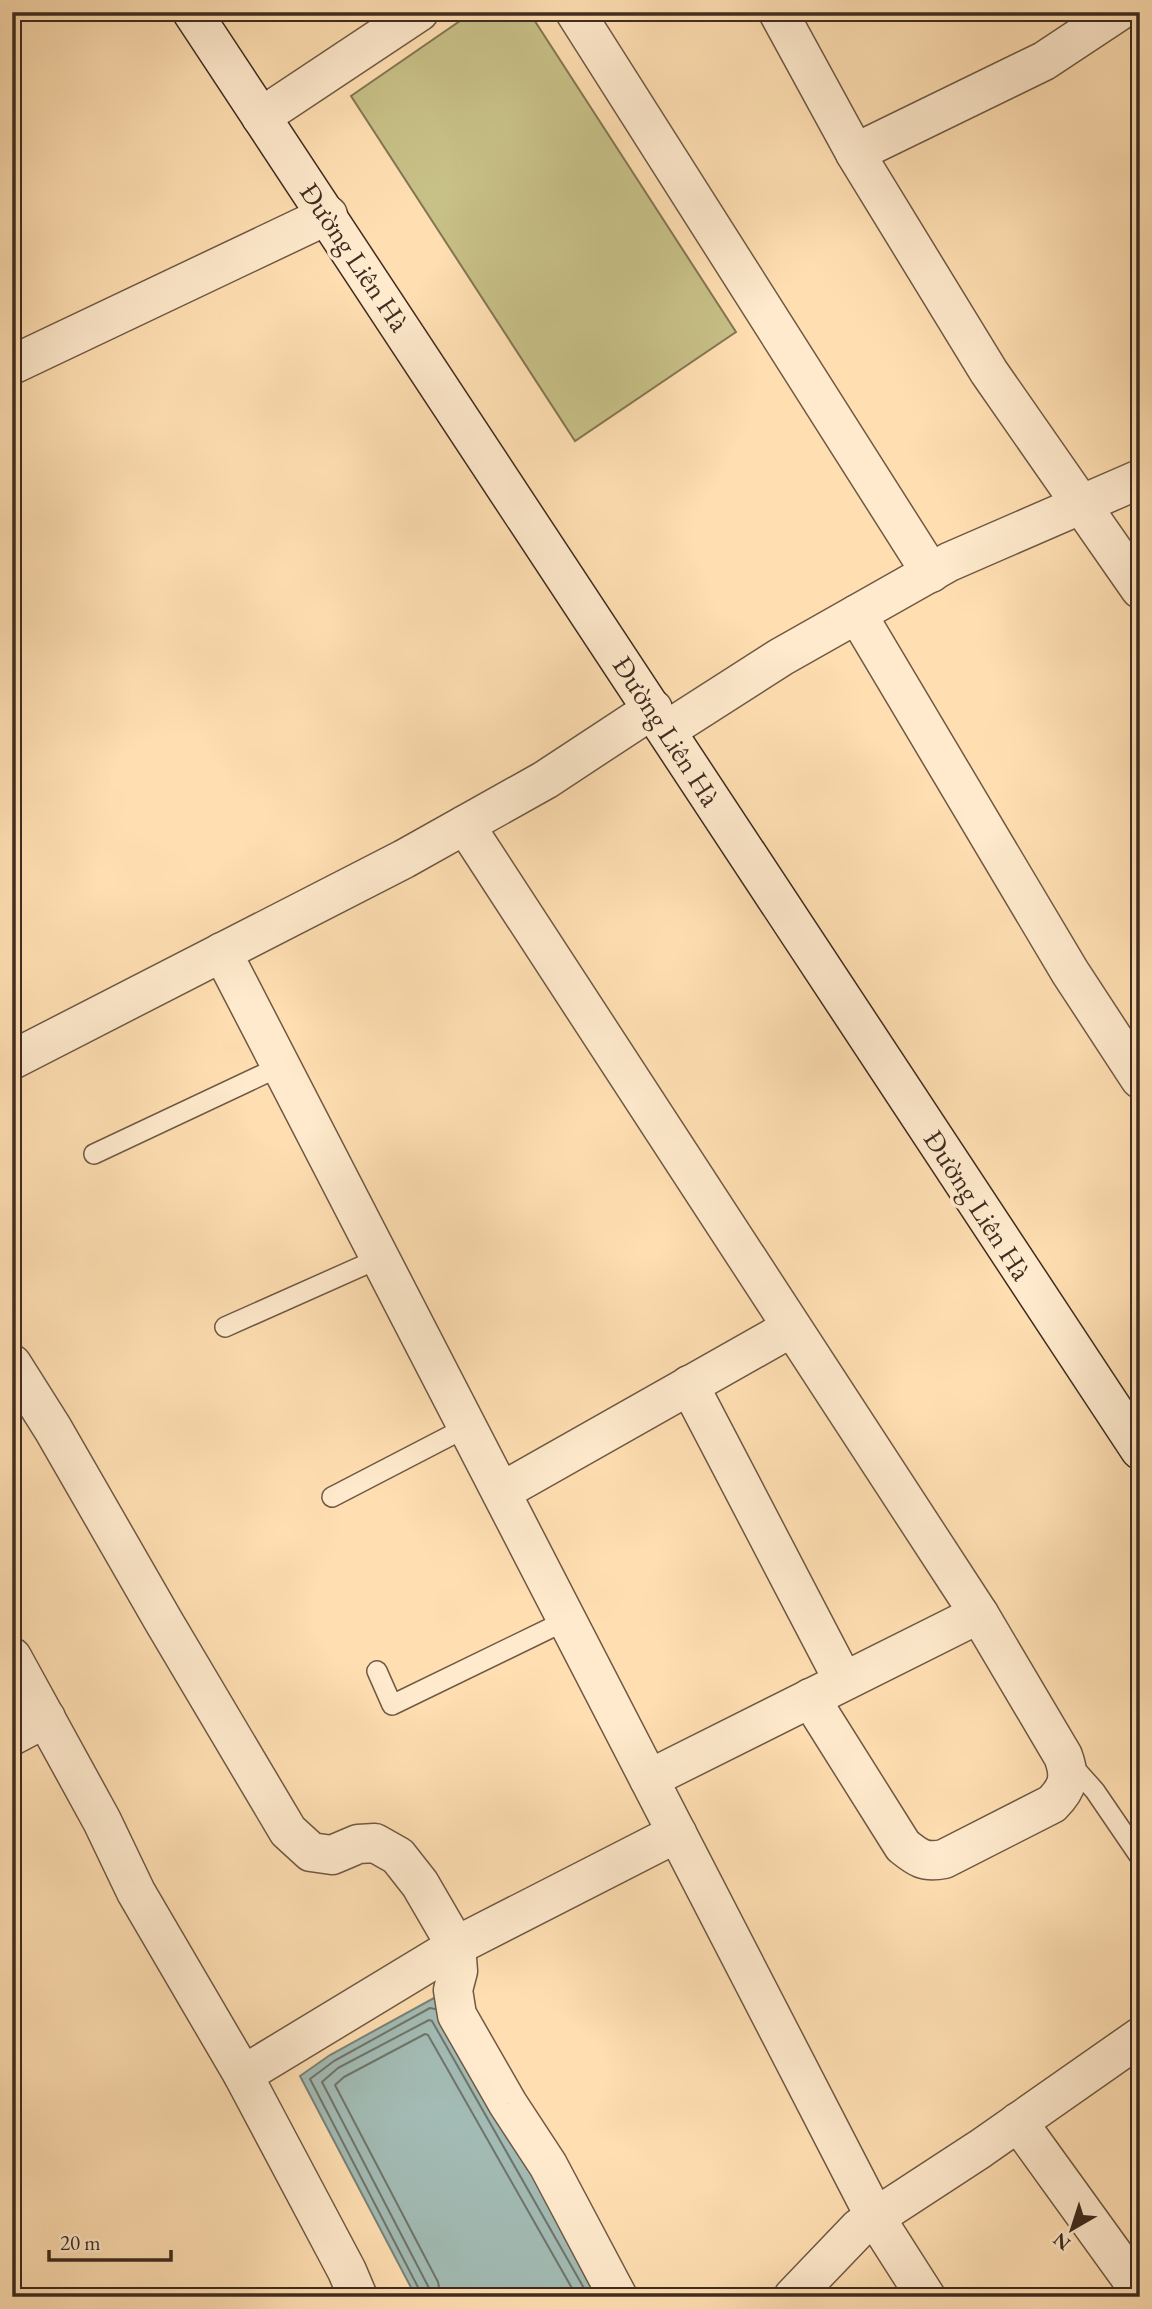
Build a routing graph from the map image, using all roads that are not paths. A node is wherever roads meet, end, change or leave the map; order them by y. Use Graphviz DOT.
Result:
graph roads {
  1 [pos="192,12"];
  2 [pos="419,12"];
  3 [pos="575,12"];
  4 [pos="778,12"];
  5 [pos="1118,12"];
  6 [pos="261,117"];
  7 [pos="855,153"];
  8 [pos="328,215"];
  9 [pos="12,365"];
  10 [pos="1140,479"];
  11 [pos="1082,506"];
  12 [pos="931,573"];
  13 [pos="1140,589"];
  14 [pos="858,614"];
  15 [pos="660,720"];
  16 [pos="465,825"];
  17 [pos="222,952"];
  18 [pos="12,1060"];
  19 [pos="281,1066"];
  20 [pos="1140,1079"];
  21 [pos="94,1154"];
  22 [pos="380,1258"];
  23 [pos="225,1326"];
  24 [pos="791,1328"];
  25 [pos="12,1364"];
  26 [pos="690,1385"];
  27 [pos="467,1427"];
  28 [pos="1140,1451"];
  29 [pos="501,1492"];
  30 [pos="332,1497"];
  31 [pos="979,1614"];
  32 [pos="567,1620"];
  33 [pos="12,1657"];
  34 [pos="377,1671"];
  35 [pos="826,1689"];
  36 [pos="46,1718"];
  37 [pos="12,1736"];
  38 [pos="1063,1756"];
  39 [pos="649,1779"];
  40 [pos="677,1833"];
  41 [pos="1140,1857"];
  42 [pos="456,1946"];
  43 [pos="1140,2037"];
  44 [pos="243,2075"];
  45 [pos="1018,2122"];
  46 [pos="875,2217"];
  47 [pos="1140,2291"];
  48 [pos="358,2297"];
  49 [pos="618,2297"];
  50 [pos="793,2297"];
  51 [pos="926,2297"];
  1 -- 6 [label="street, Đường Liên Hà"];
  2 -- 6 [label="street"];
  3 -- 12 [label="street"];
  4 -- 7 [label="street"];
  5 -- 7 [label="street"];
  6 -- 8 [label="street, Đường Liên Hà"];
  7 -- 11 [label="street"];
  8 -- 9 [label="street"];
  8 -- 15 [label="street, Đường Liên Hà"];
  10 -- 11 [label="street"];
  11 -- 12 [label="street"];
  11 -- 13 [label="street"];
  12 -- 14 [label="street"];
  14 -- 15 [label="street"];
  14 -- 20 [label="street"];
  15 -- 16 [label="street"];
  15 -- 28 [label="street, Đường Liên Hà"];
  16 -- 17 [label="street"];
  16 -- 24 [label="street"];
  17 -- 18 [label="street"];
  17 -- 19 [label="street"];
  19 -- 21 [label="lane"];
  19 -- 22 [label="street"];
  22 -- 23 [label="lane"];
  22 -- 27 [label="street"];
  24 -- 26 [label="street"];
  24 -- 31 [label="street"];
  25 -- 42 [label="street"];
  26 -- 29 [label="street"];
  26 -- 35 [label="street"];
  27 -- 29 [label="street"];
  27 -- 30 [label="lane"];
  29 -- 32 [label="street"];
  31 -- 35 [label="street"];
  31 -- 38 [label="street"];
  32 -- 34 [label="lane"];
  32 -- 39 [label="street"];
  33 -- 36 [label="street"];
  35 -- 38 [label="street"];
  35 -- 39 [label="street"];
  36 -- 37 [label="street"];
  36 -- 44 [label="street"];
  38 -- 41 [label="lane"];
  39 -- 40 [label="street"];
  40 -- 42 [label="street"];
  40 -- 46 [label="street"];
  42 -- 44 [label="street"];
  42 -- 49 [label="street"];
  43 -- 45 [label="street"];
  44 -- 48 [label="street"];
  45 -- 46 [label="street"];
  45 -- 47 [label="street"];
  46 -- 50 [label="street"];
  46 -- 51 [label="street"];
}
